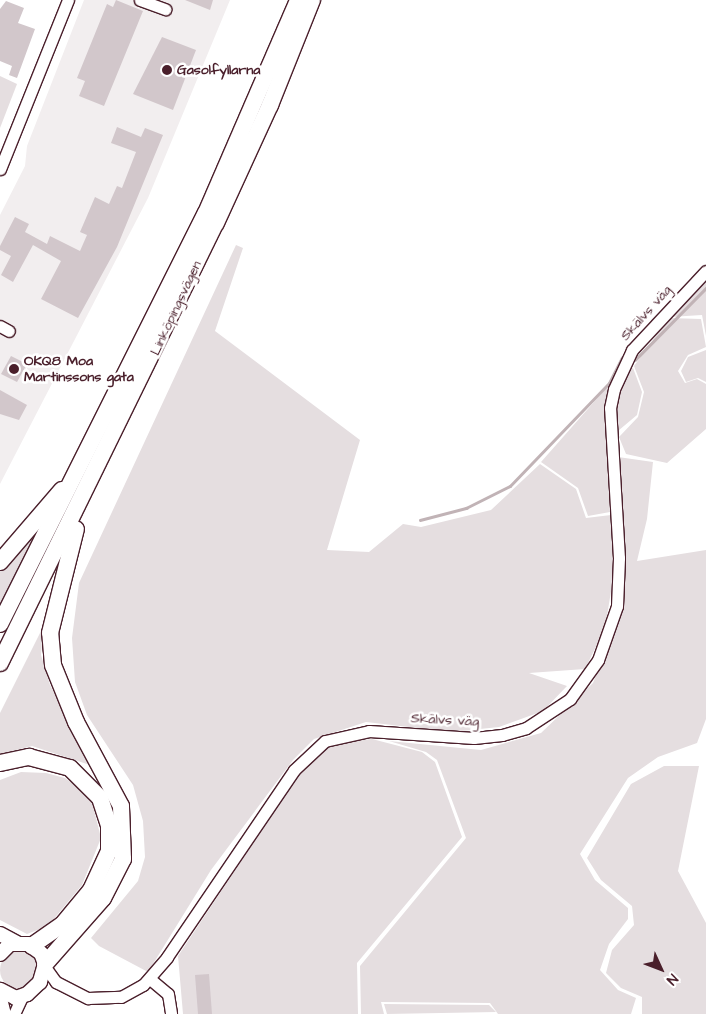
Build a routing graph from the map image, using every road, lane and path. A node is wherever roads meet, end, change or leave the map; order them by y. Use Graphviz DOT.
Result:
graph roads {
  1 [pos="68,0"];
  2 [pos="140,0"];
  3 [pos="298,0"];
  4 [pos="312,0"];
  5 [pos="165,9"];
  6 [pos="0,169"];
  7 [pos="706,271"];
  8 [pos="84,461"];
  9 [pos="87,491"];
  10 [pos="0,562"];
  11 [pos="0,624"];
  12 [pos="0,663"];
  13 [pos="0,763"];
  14 [pos="0,934"];
  15 [pos="25,944"];
  16 [pos="0,954"];
  17 [pos="45,966"];
  18 [pos="150,979"];
  19 [pos="40,982"];
  20 [pos="56,982"];
  21 [pos="0,990"];
  22 [pos="0,994"];
  23 [pos="22,997"];
  24 [pos="5,1014"];
  25 [pos="14,1014"];
  26 [pos="171,1014"];
  1 -- 6 [label="street"];
  2 -- 5 [label="street"];
  3 -- 8 [label="highway, Linköpingsvägen"];
  4 -- 9 [label="highway, Linköpingsvägen"];
  7 -- 18 [label="street, Skälvs väg"];
  8 -- 10 [label="highway"];
  8 -- 11 [label="highway, Linköpingsvägen"];
  9 -- 12 [label="highway, Linköpingsvägen"];
  9 -- 17 [label="highway"];
  13 -- 15 [label="highway"];
  14 -- 15 [label="main road"];
  15 -- 16 [label="main road"];
  15 -- 17 [label="main road"];
  17 -- 19 [label="main road"];
  17 -- 20 [label="street, Skälvs väg"];
  18 -- 20 [label="street, Skälvs väg"];
  18 -- 26 [label="street"];
  19 -- 20 [label="street"];
  19 -- 23 [label="main road"];
  21 -- 23 [label="main road"];
  22 -- 24 [label="street"];
  23 -- 25 [label="street"];
}
